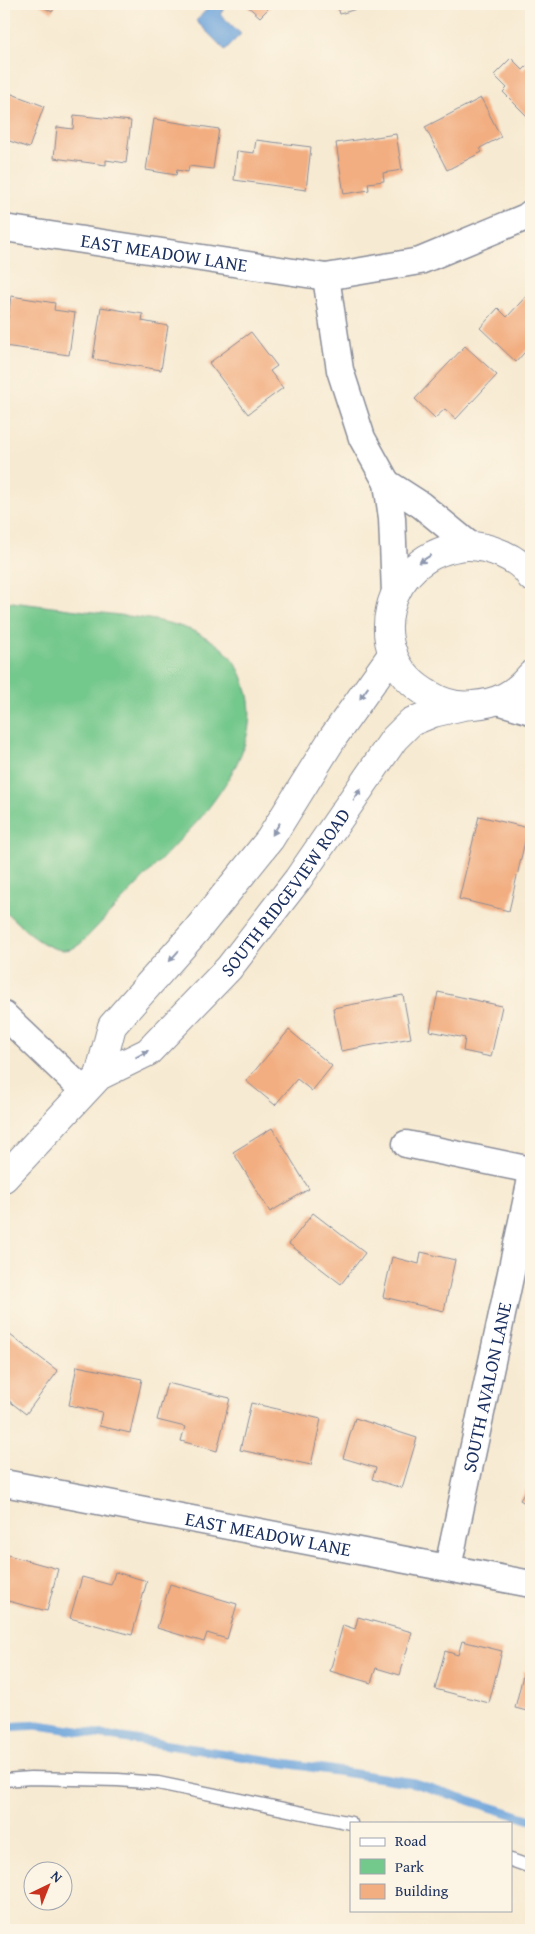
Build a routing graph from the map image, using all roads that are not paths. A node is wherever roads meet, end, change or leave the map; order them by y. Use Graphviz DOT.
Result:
graph roads {
  1 [pos="531,212"];
  2 [pos="4,228"];
  3 [pos="326,277"];
  4 [pos="387,484"];
  5 [pos="471,546"];
  6 [pos="520,556"];
  7 [pos="531,578"];
  8 [pos="395,593"];
  9 [pos="393,653"];
  10 [pos="531,675"];
  11 [pos="498,701"];
  12 [pos="463,706"];
  13 [pos="531,711"];
  14 [pos="4,1015"];
  15 [pos="91,1083"];
  16 [pos="406,1144"];
  17 [pos="531,1170"];
  18 [pos="4,1178"];
  19 [pos="531,1179"];
  20 [pos="4,1483"];
  21 [pos="448,1568"];
  22 [pos="531,1584"];
  23 [pos="4,1780"];
  24 [pos="350,1823"];
  25 [pos="512,1860"];
  26 [pos="531,1867"];
  1 -- 3 [label="street, EAST MEADOW LANE"];
  2 -- 3 [label="street, EAST MEADOW LANE"];
  3 -- 4 [label="street"];
  4 -- 5 [label="street"];
  4 -- 8 [label="street"];
  5 -- 6 [label="main road"];
  5 -- 8 [label="main road, one-way"];
  6 -- 7 [label="main road"];
  8 -- 9 [label="main road"];
  9 -- 12 [label="main road"];
  9 -- 15 [label="main road, SOUTH RIDGEVIEW ROAD, one-way"];
  10 -- 11 [label="main road"];
  11 -- 12 [label="main road, SOUTH RIDGEVIEW ROAD"];
  11 -- 13 [label="street"];
  15 -- 12 [label="main road, SOUTH RIDGEVIEW ROAD, one-way"];
  14 -- 15 [label="street"];
  15 -- 18 [label="main road, SOUTH RIDGEVIEW ROAD"];
  16 -- 17 [label="street"];
  19 -- 21 [label="street, SOUTH AVALON LANE"];
  20 -- 21 [label="street, EAST MEADOW LANE"];
  21 -- 22 [label="street, EAST MEADOW LANE"];
  23 -- 24 [label="lane"];
  25 -- 26 [label="lane"];
}
